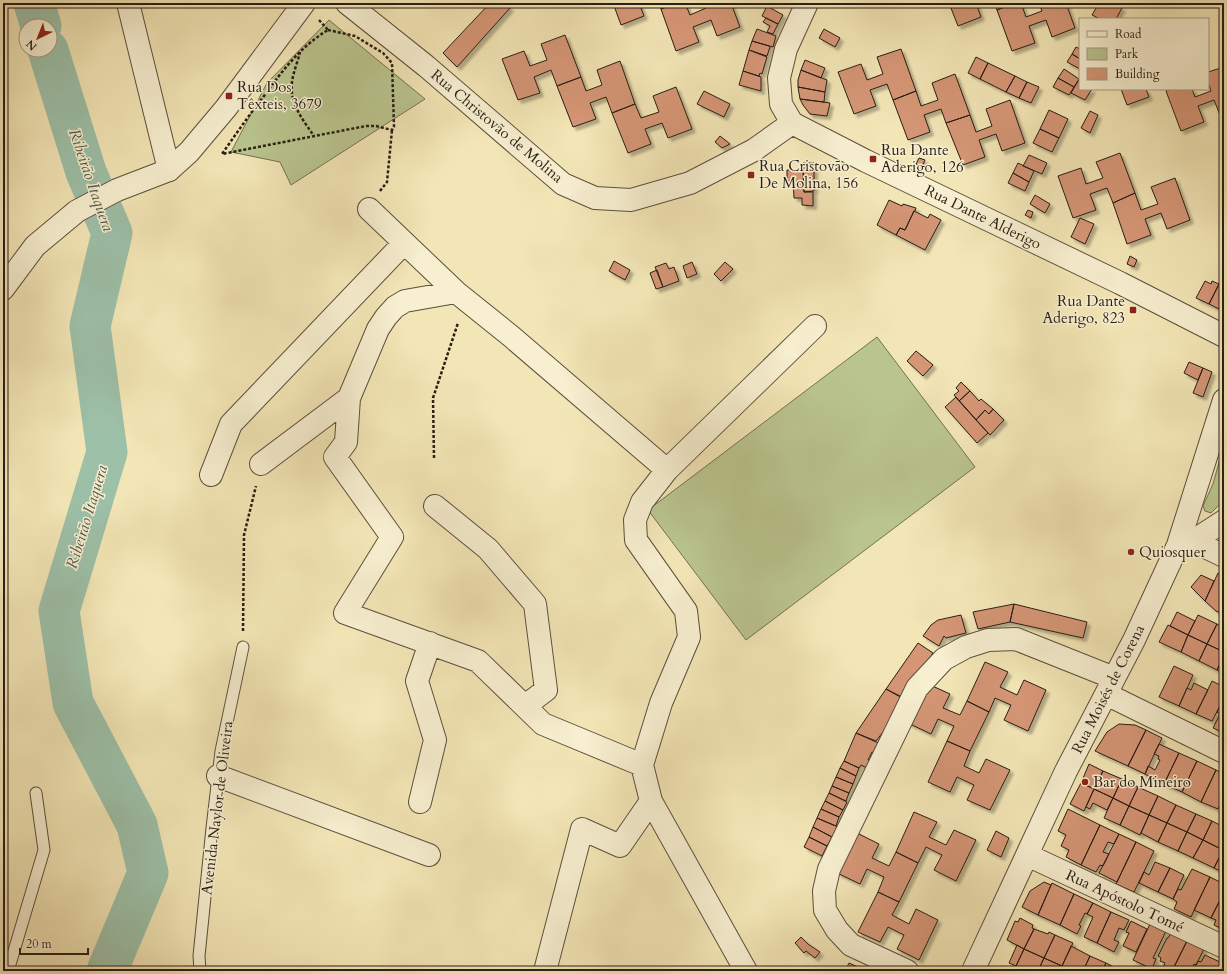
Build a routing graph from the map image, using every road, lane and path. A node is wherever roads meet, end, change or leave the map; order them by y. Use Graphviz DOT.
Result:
graph roads {
  1 [pos="128,3"];
  2 [pos="304,3"];
  3 [pos="347,3"];
  4 [pos="807,3"];
  5 [pos="300,50"];
  6 [pos="792,123"];
  7 [pos="392,130"];
  8 [pos="314,136"];
  9 [pos="169,170"];
  10 [pos="368,209"];
  11 [pos="404,243"];
  12 [pos="3,289"];
  13 [pos="461,296"];
  14 [pos="815,326"];
  15 [pos="1224,336"];
  16 [pos="349,398"];
  17 [pos="1224,400"];
  18 [pos="434,458"];
  19 [pos="261,464"];
  20 [pos="667,470"];
  21 [pos="211,475"];
  22 [pos="435,506"];
  23 [pos="1224,521"];
  24 [pos="1186,543"];
  25 [pos="1224,556"];
  26 [pos="430,644"];
  27 [pos="243,647"];
  28 [pos="1110,686"];
  29 [pos="525,706"];
  30 [pos="1224,752"];
  31 [pos="642,765"];
  32 [pos="218,776"];
  33 [pos="36,793"];
  34 [pos="651,801"];
  35 [pos="420,802"];
  36 [pos="429,855"];
  37 [pos="1027,855"];
  38 [pos="1224,946"];
  39 [pos="8,971"];
  40 [pos="200,971"];
  41 [pos="545,971"];
  42 [pos="746,971"];
  43 [pos="907,971"];
  44 [pos="973,971"];
  1 -- 9 [label="street"];
  2 -- 9 [label="street"];
  3 -- 6 [label="street, Rua Christovão de Molina"];
  4 -- 6 [label="street"];
  5 -- 7 [label="path"];
  5 -- 8 [label="path"];
  5 -- 8 [label="path"];
  6 -- 15 [label="street, Rua Dante Alderigo"];
  7 -- 8 [label="path"];
  7 -- 10 [label="path"];
  9 -- 12 [label="street"];
  10 -- 11 [label="street"];
  11 -- 13 [label="street"];
  11 -- 21 [label="street"];
  13 -- 16 [label="street"];
  13 -- 18 [label="path"];
  13 -- 20 [label="street"];
  14 -- 20 [label="street"];
  16 -- 19 [label="street"];
  16 -- 26 [label="street"];
  17 -- 24 [label="street, Rua Moisés de Corena"];
  19 -- 27 [label="path"];
  20 -- 31 [label="street"];
  22 -- 29 [label="street"];
  23 -- 24 [label="street"];
  24 -- 25 [label="street"];
  24 -- 28 [label="street, Rua Moisés de Corena"];
  26 -- 29 [label="street"];
  26 -- 35 [label="street"];
  27 -- 32 [label="lane, Avenida Naylor de Oliveira"];
  28 -- 30 [label="street"];
  28 -- 37 [label="street, Rua Moisés de Corena"];
  28 -- 43 [label="street"];
  29 -- 31 [label="street"];
  31 -- 34 [label="street"];
  32 -- 36 [label="street"];
  32 -- 40 [label="lane, Avenida Naylor de Oliveira"];
  33 -- 39 [label="lane"];
  34 -- 41 [label="street"];
  34 -- 42 [label="street"];
  37 -- 38 [label="street, Rua Apóstolo Tomé"];
  37 -- 44 [label="street, Rua Moisés de Corena"];
}
